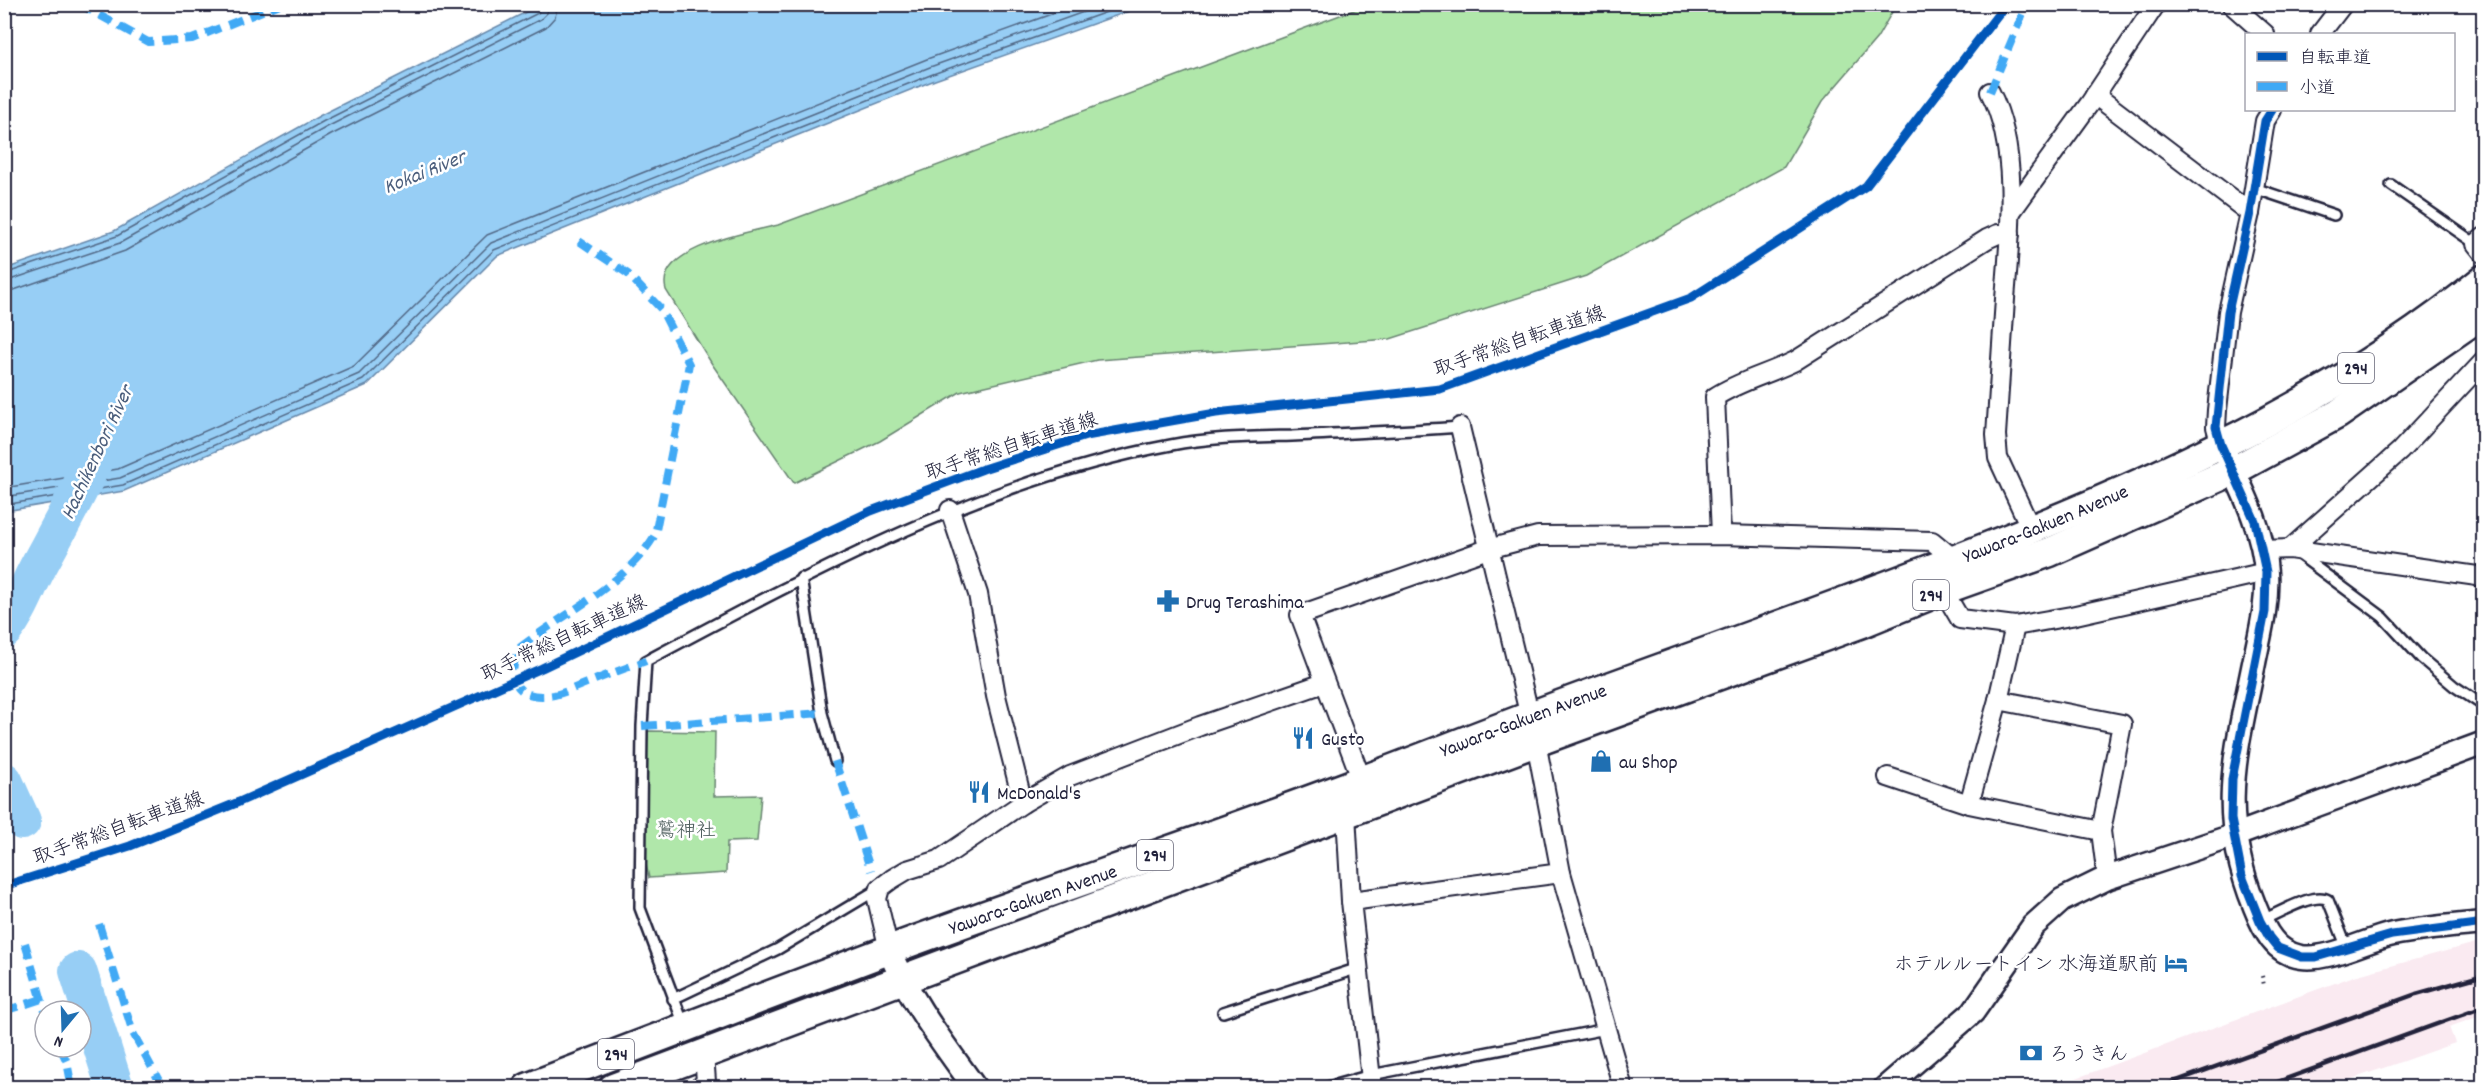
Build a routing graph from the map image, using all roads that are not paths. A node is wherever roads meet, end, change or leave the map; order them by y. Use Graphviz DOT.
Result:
graph roads {
  1 [pos="2156,4"];
  2 [pos="2231,4"];
  3 [pos="2343,4"];
  4 [pos="2264,33"];
  5 [pos="2321,33"];
  6 [pos="1990,92"];
  7 [pos="2095,95"];
  8 [pos="2271,111"];
  9 [pos="2391,185"];
  10 [pos="2254,188"];
  11 [pos="2012,212"];
  12 [pos="2250,213"];
  13 [pos="2334,215"];
  14 [pos="2010,234"];
  15 [pos="2481,245"];
  16 [pos="2484,279"];
  17 [pos="2484,313"];
  18 [pos="2484,360"];
  19 [pos="1460,427"];
  20 [pos="2221,445"];
  21 [pos="2234,471"];
  22 [pos="950,510"];
  23 [pos="2031,529"];
  24 [pos="1721,535"];
  25 [pos="1488,549"];
  26 [pos="2290,549"];
  27 [pos="2262,550"];
  28 [pos="1955,560"];
  29 [pos="2266,572"];
  30 [pos="2484,577"];
  31 [pos="801,578"];
  32 [pos="1944,590"];
  33 [pos="2015,626"];
  34 [pos="1324,683"];
  35 [pos="1998,700"];
  36 [pos="2484,706"];
  37 [pos="1533,729"];
  38 [pos="2484,743"];
  39 [pos="835,761"];
  40 [pos="1888,777"];
  41 [pos="1362,781"];
  42 [pos="1023,803"];
  43 [pos="1969,804"];
  44 [pos="1346,814"];
  45 [pos="2101,831"];
  46 [pos="2233,836"];
  47 [pos="1561,873"];
  48 [pos="2107,878"];
  49 [pos="880,888"];
  50 [pos="1351,901"];
  51 [pos="2260,921"];
  52 [pos="2484,923"];
  53 [pos="2347,948"];
  54 [pos="889,950"];
  55 [pos="1359,968"];
  56 [pos="901,980"];
  57 [pos="673,999"];
  58 [pos="1223,1012"];
  59 [pos="685,1027"];
  60 [pos="1606,1029"];
  61 [pos="704,1053"];
  62 [pos="1372,1081"];
  63 [pos="527,1088"];
  64 [pos="613,1088"];
  65 [pos="699,1088"];
  66 [pos="975,1088"];
  67 [pos="1324,1088"];
  68 [pos="1623,1088"];
  69 [pos="1886,1088"];
  1 -- 7 [label="street"];
  2 -- 4 [label="street"];
  3 -- 5 [label="street"];
  6 -- 11 [label="street"];
  7 -- 11 [label="street"];
  7 -- 12 [label="street"];
  8 -- 10 [label="street"];
  9 -- 15 [label="lane"];
  10 -- 12 [label="street"];
  10 -- 13 [label="lane"];
  11 -- 14 [label="street"];
  12 -- 20 [label="street"];
  14 -- 23 [label="street"];
  14 -- 24 [label="street"];
  16 -- 20 [label="highway, Yawara-Gakuen Avenue / 294"];
  17 -- 21 [label="highway, Yawara-Gakuen Avenue / 294"];
  18 -- 26 [label="street"];
  19 -- 22 [label="lane"];
  19 -- 25 [label="street"];
  20 -- 21 [label="street"];
  20 -- 23 [label="highway, Yawara-Gakuen Avenue / 294"];
  21 -- 27 [label="street"];
  21 -- 32 [label="highway, Yawara-Gakuen Avenue / 294"];
  22 -- 31 [label="lane"];
  22 -- 42 [label="street"];
  23 -- 28 [label="highway, Yawara-Gakuen Avenue / 294"];
  24 -- 25 [label="street"];
  24 -- 28 [label="street"];
  25 -- 34 [label="street"];
  25 -- 37 [label="street"];
  26 -- 27 [label="street"];
  26 -- 30 [label="street"];
  26 -- 36 [label="lane"];
  27 -- 29 [label="street"];
  28 -- 37 [label="highway, Yawara-Gakuen Avenue / 294"];
  29 -- 33 [label="street"];
  29 -- 46 [label="street"];
  31 -- 39 [label="lane"];
  31 -- 57 [label="lane"];
  32 -- 33 [label="street"];
  32 -- 37 [label="highway, Yawara-Gakuen Avenue / 294"];
  33 -- 35 [label="street"];
  34 -- 41 [label="street"];
  34 -- 42 [label="street"];
  35 -- 43 [label="street"];
  35 -- 45 [label="street"];
  37 -- 41 [label="highway, Yawara-Gakuen Avenue / 294"];
  37 -- 44 [label="highway, Yawara-Gakuen Avenue / 294"];
  37 -- 47 [label="street"];
  38 -- 46 [label="street"];
  40 -- 43 [label="street"];
  41 -- 54 [label="highway, Yawara-Gakuen Avenue / 294"];
  42 -- 49 [label="street"];
  43 -- 45 [label="street"];
  44 -- 50 [label="street"];
  44 -- 56 [label="highway, Yawara-Gakuen Avenue / 294"];
  45 -- 48 [label="street"];
  46 -- 48 [label="street"];
  46 -- 51 [label="street"];
  47 -- 50 [label="street"];
  47 -- 60 [label="street"];
  48 -- 69 [label="street"];
  49 -- 54 [label="street"];
  49 -- 57 [label="lane"];
  50 -- 55 [label="street"];
  51 -- 53 [label="street"];
  51 -- 53 [label="lane"];
  52 -- 53 [label="street"];
  54 -- 56 [label="street"];
  54 -- 59 [label="highway, Yawara-Gakuen Avenue / 294"];
  55 -- 58 [label="lane"];
  55 -- 62 [label="street"];
  56 -- 61 [label="highway, Yawara-Gakuen Avenue / 294"];
  56 -- 66 [label="street"];
  57 -- 59 [label="lane"];
  59 -- 63 [label="highway, Yawara-Gakuen Avenue / 294"];
  60 -- 62 [label="lane"];
  60 -- 68 [label="street"];
  61 -- 64 [label="highway, Yawara-Gakuen Avenue / 294"];
  61 -- 65 [label="street"];
  62 -- 67 [label="lane"];
}
